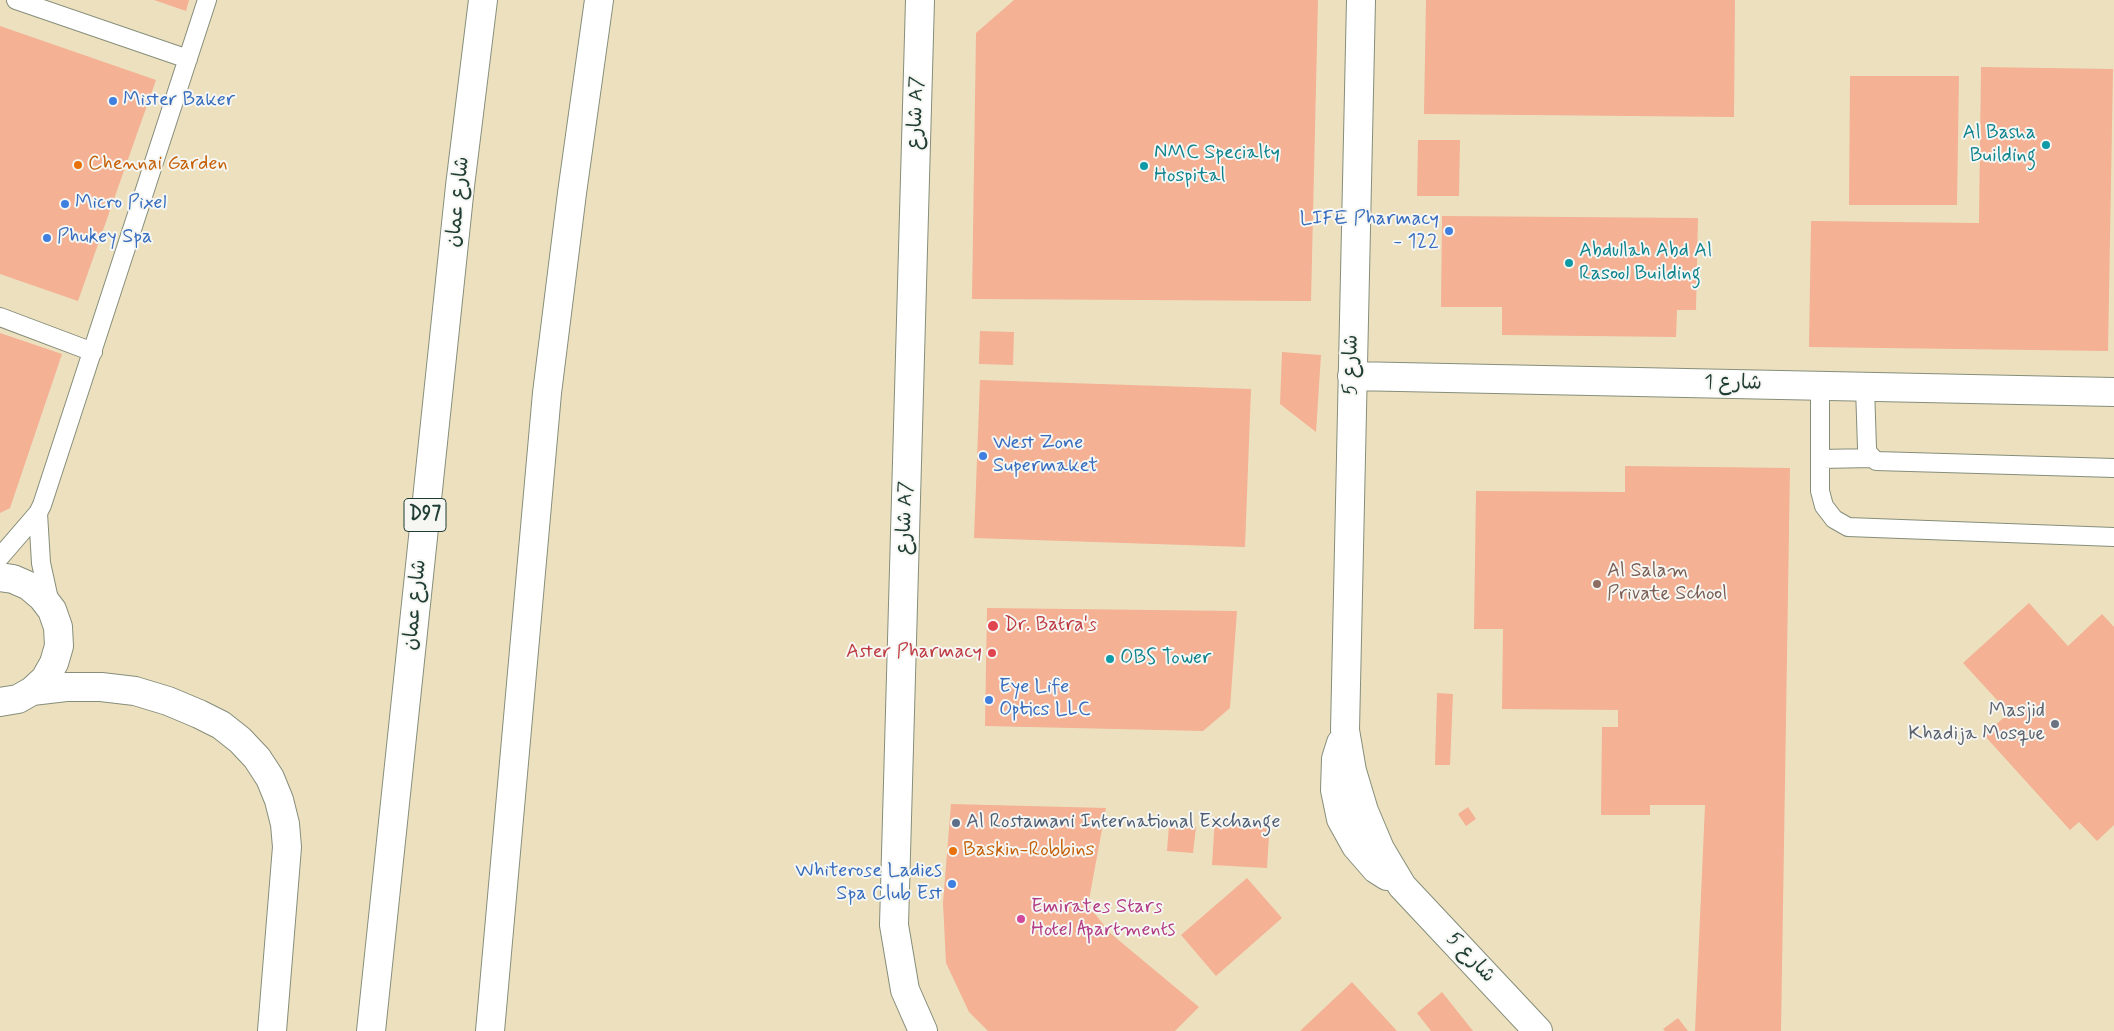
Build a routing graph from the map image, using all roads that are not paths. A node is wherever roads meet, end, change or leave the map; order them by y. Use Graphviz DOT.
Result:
graph roads {
  1 [pos="16,0"];
  2 [pos="207,0"];
  3 [pos="483,0"];
  4 [pos="599,0"];
  5 [pos="920,0"];
  6 [pos="1361,0"];
  7 [pos="188,59"];
  8 [pos="0,317"];
  9 [pos="93,352"];
  10 [pos="1352,376"];
  11 [pos="1820,386"];
  12 [pos="1865,387"];
  13 [pos="2114,392"];
  14 [pos="1872,458"];
  15 [pos="1820,459"];
  16 [pos="2114,468"];
  17 [pos="38,513"];
  18 [pos="2114,537"];
  19 [pos="0,557"];
  20 [pos="0,577"];
  21 [pos="52,610"];
  22 [pos="12,702"];
  23 [pos="272,1031"];
  24 [pos="371,1031"];
  25 [pos="490,1031"];
  26 [pos="923,1031"];
  27 [pos="1538,1031"];
  1 -- 7 [label="lane"];
  2 -- 7 [label="lane"];
  3 -- 24 [label="street, شارع عمان / D97"];
  4 -- 25 [label="street"];
  5 -- 26 [label="street, شارع A7"];
  6 -- 10 [label="street, شارع 5"];
  7 -- 9 [label="lane"];
  8 -- 9 [label="lane"];
  9 -- 17 [label="lane"];
  10 -- 11 [label="street, شارع 1"];
  10 -- 27 [label="street, شارع 5"];
  11 -- 12 [label="street, شارع 1"];
  11 -- 15 [label="lane"];
  12 -- 13 [label="street, شارع 1"];
  12 -- 14 [label="lane"];
  14 -- 15 [label="lane"];
  14 -- 16 [label="lane"];
  15 -- 18 [label="lane"];
  17 -- 19 [label="lane"];
  17 -- 21 [label="lane"];
  20 -- 21 [label="street"];
  21 -- 22 [label="street"];
  22 -- 23 [label="street"];
}
